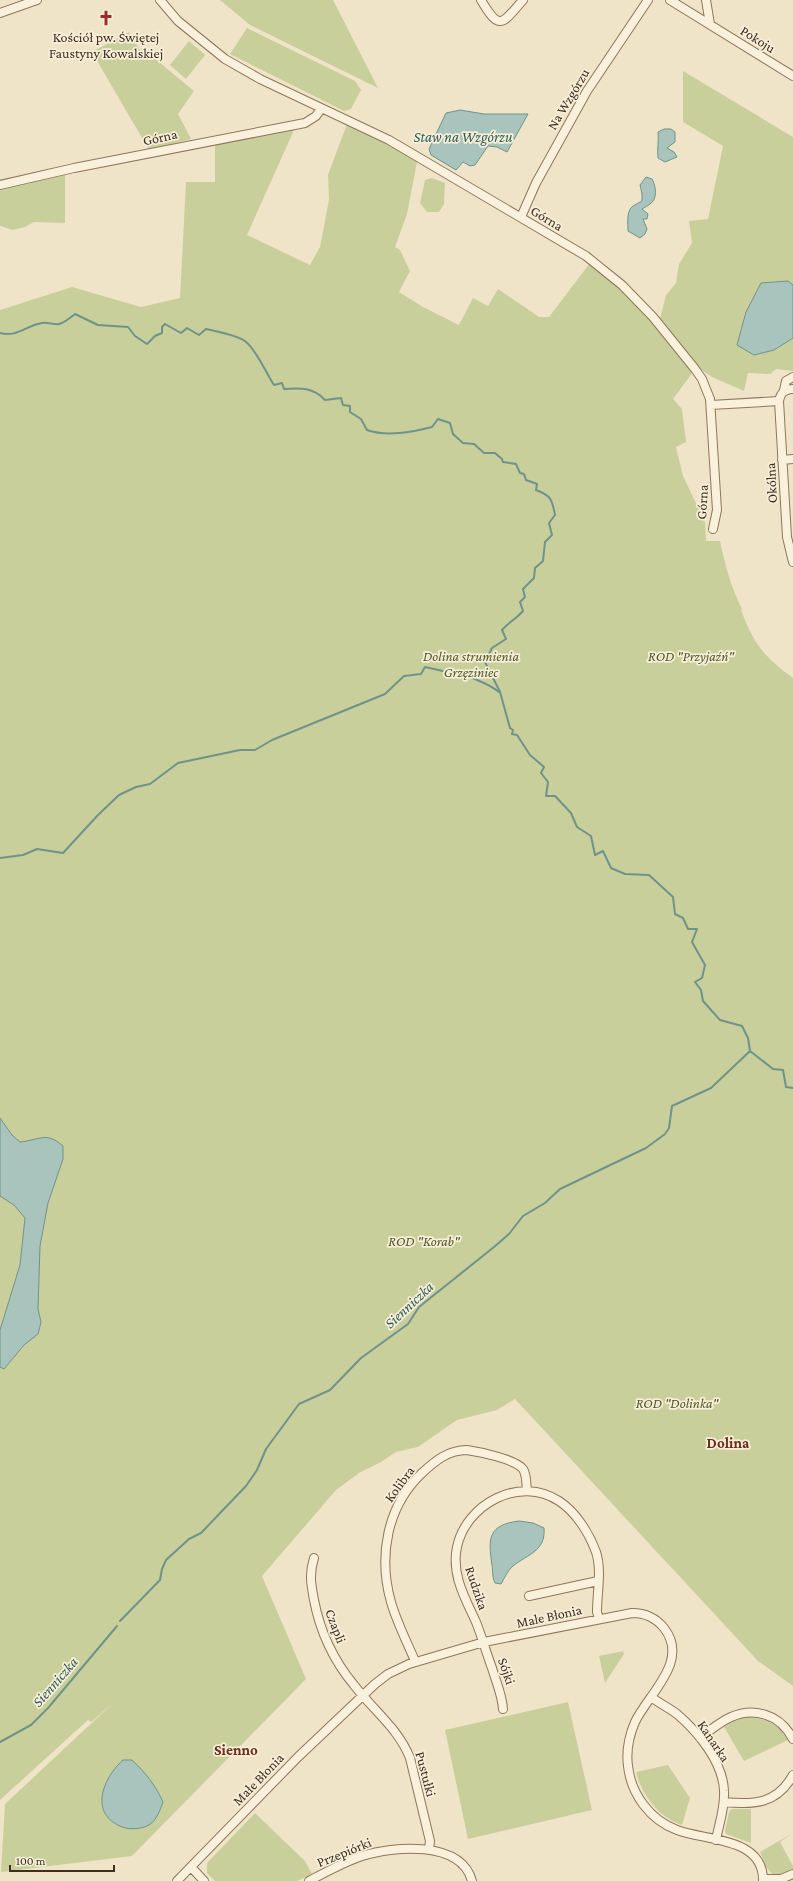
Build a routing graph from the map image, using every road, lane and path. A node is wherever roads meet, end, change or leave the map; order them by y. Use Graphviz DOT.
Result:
graph roads {
  1 [pos="37,0"];
  2 [pos="160,0"];
  3 [pos="481,0"];
  4 [pos="523,0"];
  5 [pos="648,0"];
  6 [pos="670,0"];
  7 [pos="706,0"];
  8 [pos="0,13"];
  9 [pos="710,24"];
  10 [pos="793,76"];
  11 [pos="321,108"];
  12 [pos="0,185"];
  13 [pos="520,218"];
  14 [pos="793,377"];
  15 [pos="789,390"];
  16 [pos="779,402"];
  17 [pos="711,405"];
  18 [pos="793,459"];
  19 [pos="782,460"];
  20 [pos="713,529"];
  21 [pos="793,562"];
  22 [pos="526,1491"];
  23 [pos="314,1558"];
  24 [pos="598,1581"];
  25 [pos="529,1596"];
  26 [pos="599,1619"];
  27 [pos="484,1642"];
  28 [pos="415,1661"];
  29 [pos="362,1695"];
  30 [pos="651,1697"];
  31 [pos="503,1709"];
  32 [pos="700,1738"];
  33 [pos="793,1740"];
  34 [pos="793,1775"];
  35 [pos="724,1802"];
  36 [pos="716,1840"];
  37 [pos="429,1850"];
  38 [pos="191,1867"];
  39 [pos="793,1874"];
  40 [pos="763,1880"];
  41 [pos="177,1881"];
  42 [pos="204,1881"];
  43 [pos="309,1881"];
  44 [pos="472,1881"];
  1 -- 8 [label="street"];
  2 -- 11 [label="street, Górna"];
  3 -- 4 [label="street"];
  5 -- 13 [label="street, Na Wzgórzu"];
  6 -- 9 [label="street, Pokoju"];
  7 -- 9 [label="street"];
  9 -- 10 [label="street, Pokoju"];
  11 -- 12 [label="street, Górna"];
  11 -- 13 [label="street, Górna"];
  13 -- 17 [label="street, Górna"];
  14 -- 15 [label="street"];
  15 -- 16 [label="street"];
  16 -- 17 [label="street"];
  16 -- 19 [label="street, Okólna"];
  17 -- 20 [label="street, Górna"];
  18 -- 19 [label="street"];
  19 -- 21 [label="street, Okólna"];
  22 -- 24 [label="street, Rudzika"];
  22 -- 27 [label="street, Rudzika"];
  22 -- 28 [label="street, Kolibra"];
  23 -- 29 [label="street, Czapli"];
  24 -- 25 [label="street"];
  24 -- 26 [label="street, Rudzika"];
  26 -- 27 [label="street, Małe Błonia"];
  26 -- 30 [label="street, Małe Błonia"];
  27 -- 28 [label="street, Małe Błonia"];
  27 -- 31 [label="street, Sójki"];
  28 -- 29 [label="street, Małe Błonia"];
  29 -- 37 [label="street, Pustułki"];
  29 -- 38 [label="street, Małe Błonia"];
  30 -- 32 [label="street, Kanarka"];
  30 -- 36 [label="street, Małe Błonia"];
  32 -- 33 [label="street"];
  32 -- 35 [label="street, Kanarka"];
  34 -- 35 [label="street"];
  35 -- 36 [label="street, Kanarka"];
  36 -- 40 [label="street, Małe Błonia"];
  37 -- 43 [label="street, Przepiórki"];
  37 -- 44 [label="street, Przepiórki"];
  38 -- 41 [label="street, Małe Błonia"];
  38 -- 42 [label="street"];
  39 -- 40 [label="street"];
}
